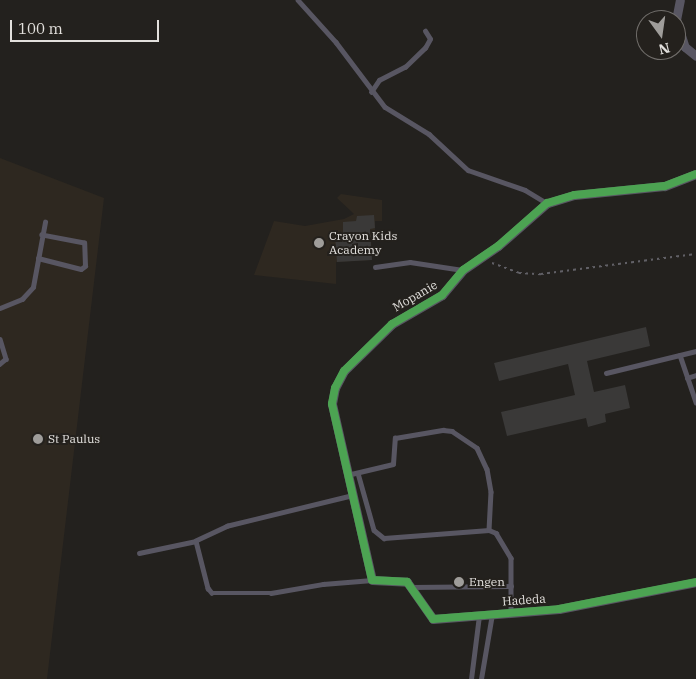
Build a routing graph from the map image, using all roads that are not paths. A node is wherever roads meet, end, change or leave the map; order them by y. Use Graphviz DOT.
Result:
graph roads {
  1 [pos="298,0"];
  2 [pos="425,31"];
  3 [pos="371,92"];
  4 [pos="696,174"];
  5 [pos="547,203"];
  6 [pos="44,222"];
  7 [pos="42,236"];
  8 [pos="38,258"];
  9 [pos="375,267"];
  10 [pos="464,270"];
  11 [pos="0,308"];
  12 [pos="0,339"];
  13 [pos="696,351"];
  14 [pos="680,355"];
  15 [pos="0,364"];
  16 [pos="606,373"];
  17 [pos="696,376"];
  18 [pos="686,378"];
  19 [pos="696,402"];
  20 [pos="358,473"];
  21 [pos="347,475"];
  22 [pos="352,496"];
  23 [pos="489,530"];
  24 [pos="196,541"];
  25 [pos="139,554"];
  26 [pos="372,580"];
  27 [pos="696,582"];
  28 [pos="511,586"];
  29 [pos="411,587"];
  30 [pos="492,613"];
  31 [pos="511,613"];
  32 [pos="479,614"];
  33 [pos="471,679"];
  34 [pos="482,679"];
  1 -- 3 [label="lane"];
  2 -- 3 [label="lane"];
  3 -- 5 [label="lane"];
  4 -- 5 [label="street, Mopanie"];
  5 -- 10 [label="street, Mopanie"];
  6 -- 7 [label="lane"];
  7 -- 8 [label="lane"];
  7 -- 8 [label="lane"];
  8 -- 11 [label="lane"];
  9 -- 10 [label="lane"];
  10 -- 21 [label="street, Mopanie"];
  12 -- 15 [label="lane"];
  13 -- 14 [label="lane"];
  14 -- 16 [label="lane"];
  14 -- 18 [label="lane"];
  17 -- 18 [label="lane"];
  18 -- 19 [label="lane"];
  20 -- 21 [label="lane"];
  20 -- 23 [label="lane"];
  20 -- 23 [label="lane"];
  21 -- 22 [label="street, Mopanie"];
  22 -- 24 [label="lane"];
  22 -- 26 [label="street, Mopanie"];
  23 -- 28 [label="lane"];
  24 -- 25 [label="lane"];
  24 -- 26 [label="lane"];
  26 -- 29 [label="street"];
  27 -- 31 [label="street, Hadeda"];
  28 -- 29 [label="lane"];
  28 -- 31 [label="lane"];
  29 -- 32 [label="street, Hadeda"];
  30 -- 31 [label="street, Hadeda"];
  30 -- 32 [label="street, Hadeda"];
  30 -- 34 [label="lane"];
  32 -- 33 [label="lane"];
}
